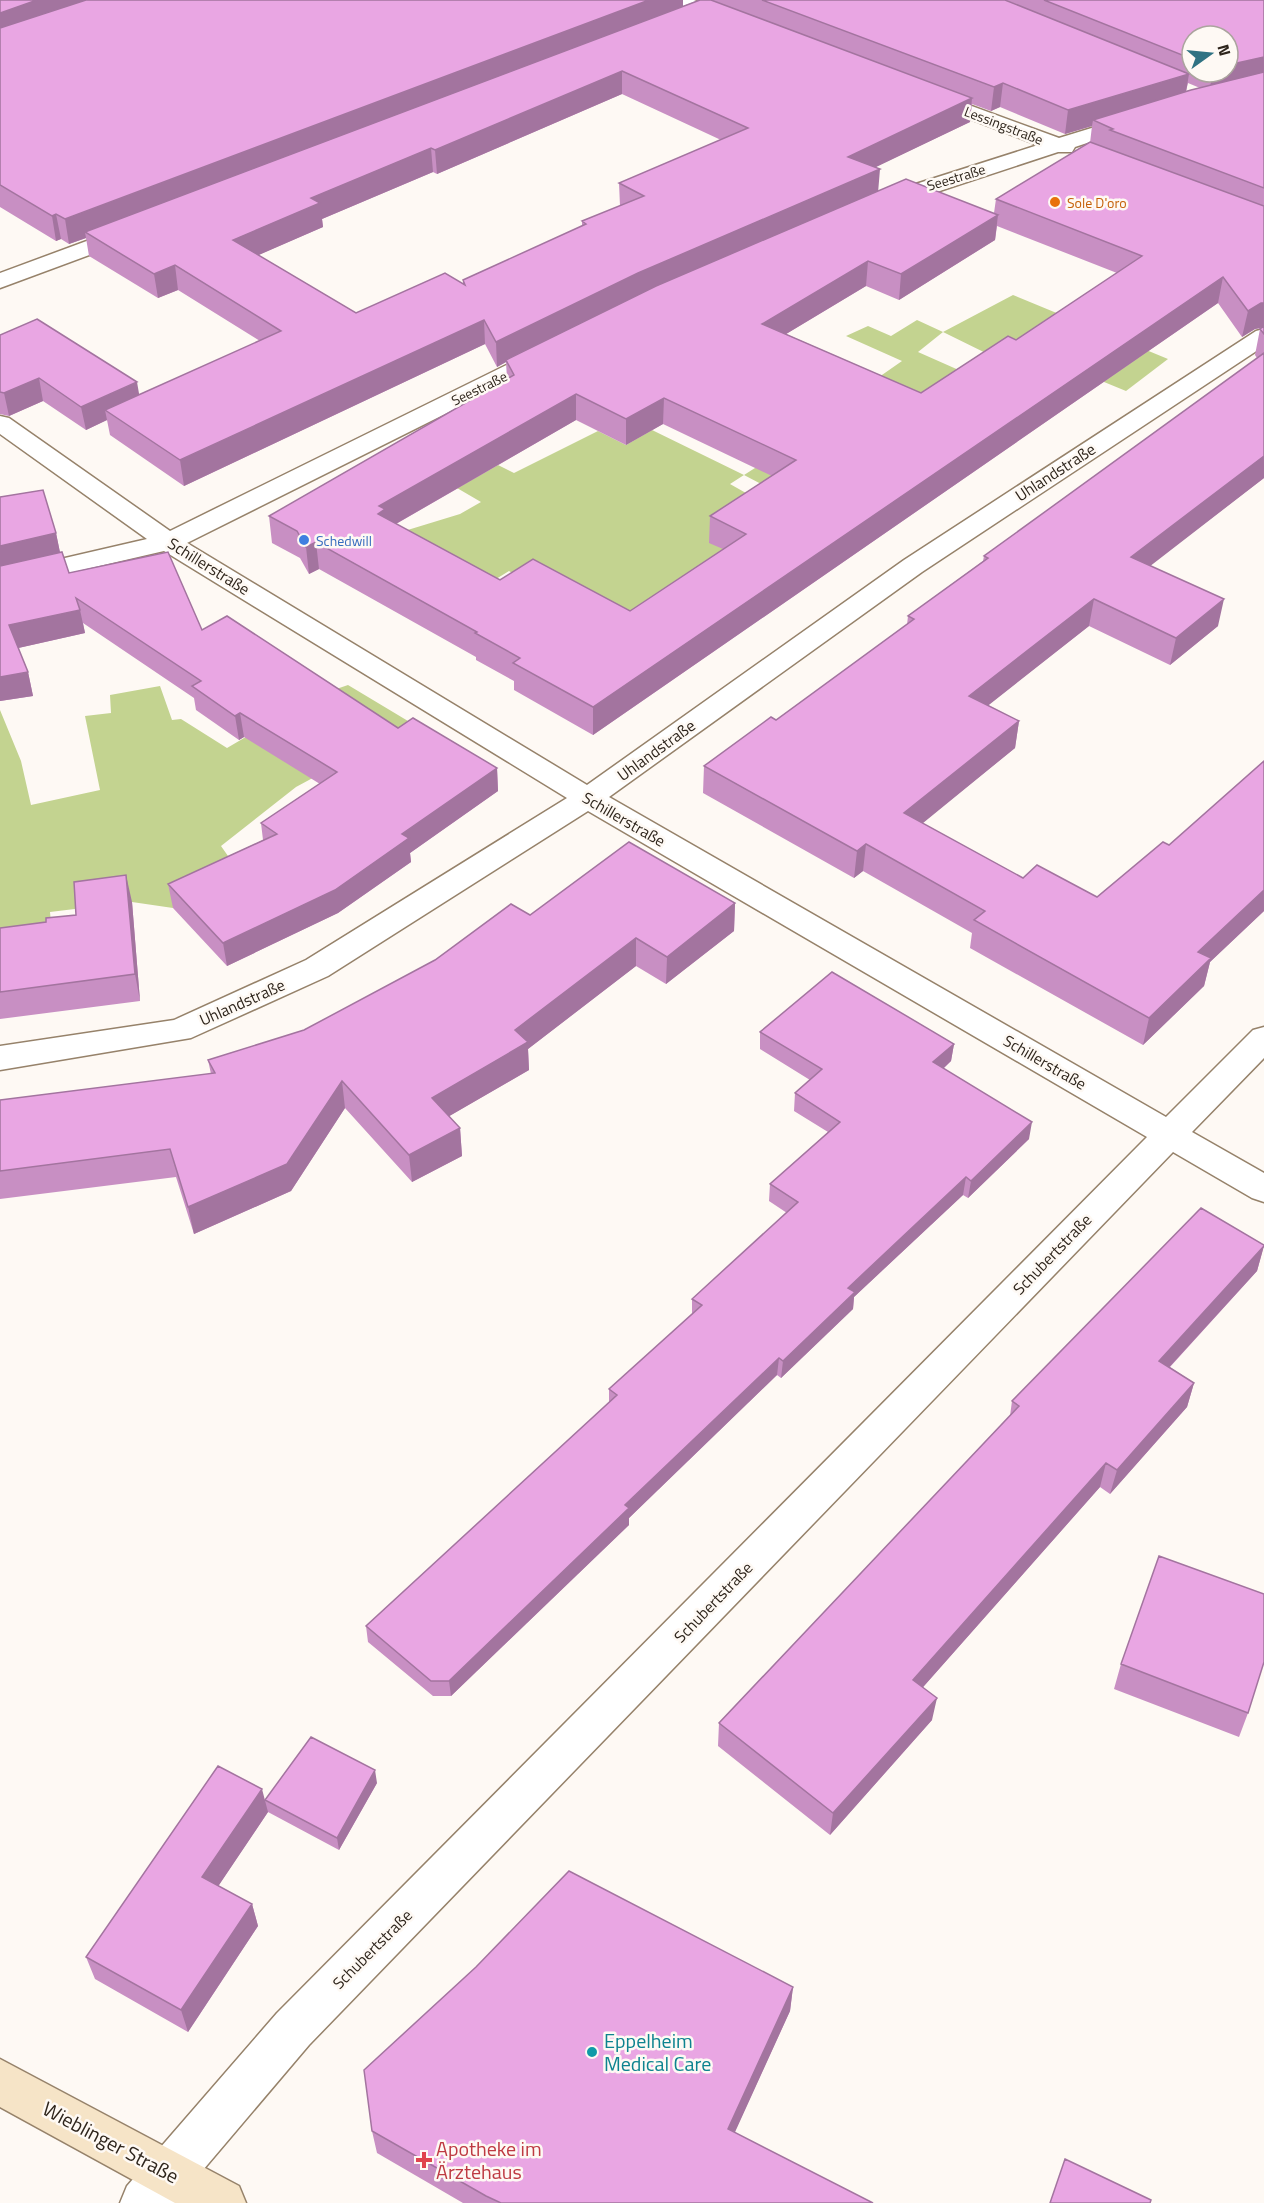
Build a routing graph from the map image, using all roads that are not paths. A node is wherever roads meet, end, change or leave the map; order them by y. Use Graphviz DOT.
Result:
graph roads {
  1 [pos="680,10"];
  2 [pos="747,27"];
  3 [pos="907,88"];
  4 [pos="1158,114"];
  5 [pos="1057,145"];
  6 [pos="1090,158"];
  7 [pos="867,209"];
  8 [pos="145,226"];
  9 [pos="0,281"];
  10 [pos="1264,336"];
  11 [pos="562,346"];
  12 [pos="0,423"];
  13 [pos="168,542"];
  14 [pos="0,580"];
  15 [pos="588,798"];
  16 [pos="1264,1038"];
  17 [pos="0,1058"];
  18 [pos="1169,1134"];
  19 [pos="1264,1189"];
  20 [pos="0,2082"];
  21 [pos="157,2189"];
  22 [pos="222,2203"];
  1 -- 2 [label="street"];
  3 -- 5 [label="street, Lessingstraße"];
  4 -- 5 [label="street, Seestraße"];
  5 -- 6 [label="street, Lessingstraße"];
  5 -- 7 [label="street, Seestraße"];
  8 -- 9 [label="street"];
  10 -- 15 [label="street, Uhlandstraße"];
  11 -- 13 [label="street, Seestraße"];
  12 -- 13 [label="street, Schillerstraße"];
  13 -- 14 [label="street, Seestraße"];
  13 -- 15 [label="street, Schillerstraße"];
  15 -- 17 [label="street, Uhlandstraße"];
  15 -- 18 [label="street, Schillerstraße"];
  16 -- 18 [label="street, Schubertstraße"];
  18 -- 19 [label="street, Schillerstraße"];
  18 -- 21 [label="street, Schubertstraße"];
  20 -- 21 [label="street, Wieblinger Straße"];
  21 -- 22 [label="street, Wieblinger Straße"];
}
